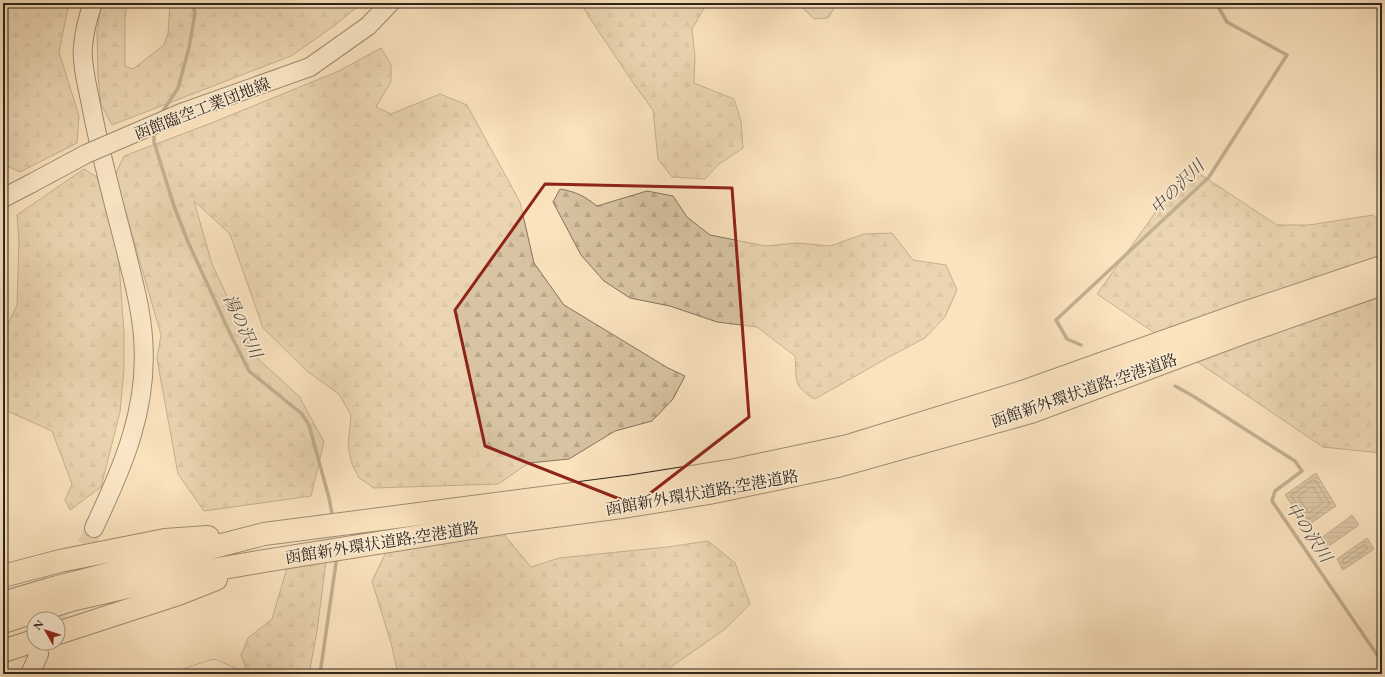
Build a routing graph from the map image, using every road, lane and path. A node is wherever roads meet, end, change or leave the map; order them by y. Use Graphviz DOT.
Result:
graph roads {
  1 [pos="92,3"];
  2 [pos="390,3"];
  3 [pos="4,197"];
  4 [pos="1382,267"];
  5 [pos="1382,284"];
  6 [pos="507,512"];
  7 [pos="94,528"];
  8 [pos="214,542"];
  9 [pos="219,573"];
  10 [pos="3,576"];
  11 [pos="3,603"];
  12 [pos="3,622"];
  13 [pos="66,630"];
  14 [pos="26,649"];
  15 [pos="35,651"];
  16 [pos="3,652"];
  17 [pos="30,674"];
  18 [pos="189,674"];
  19 [pos="232,674"];
  1 -- 7 [label="street"];
  2 -- 3 [label="street, 函館臨空工業団地線, bridge"];
  4 -- 6 [label="highway, 函館新外環状道路;空港道路"];
  5 -- 6 [label="highway, 函館新外環状道路;空港道路"];
  6 -- 8 [label="highway, 函館新外環状道路;空港道路"];
  6 -- 9 [label="highway, 函館新外環状道路;空港道路"];
  8 -- 10 [label="highway"];
  8 -- 11 [label="highway"];
  9 -- 12 [label="highway"];
  9 -- 13 [label="highway"];
  14 -- 16 [label="highway"];
  15 -- 17 [label="street"];
  18 -- 19 [label="street"];
}
